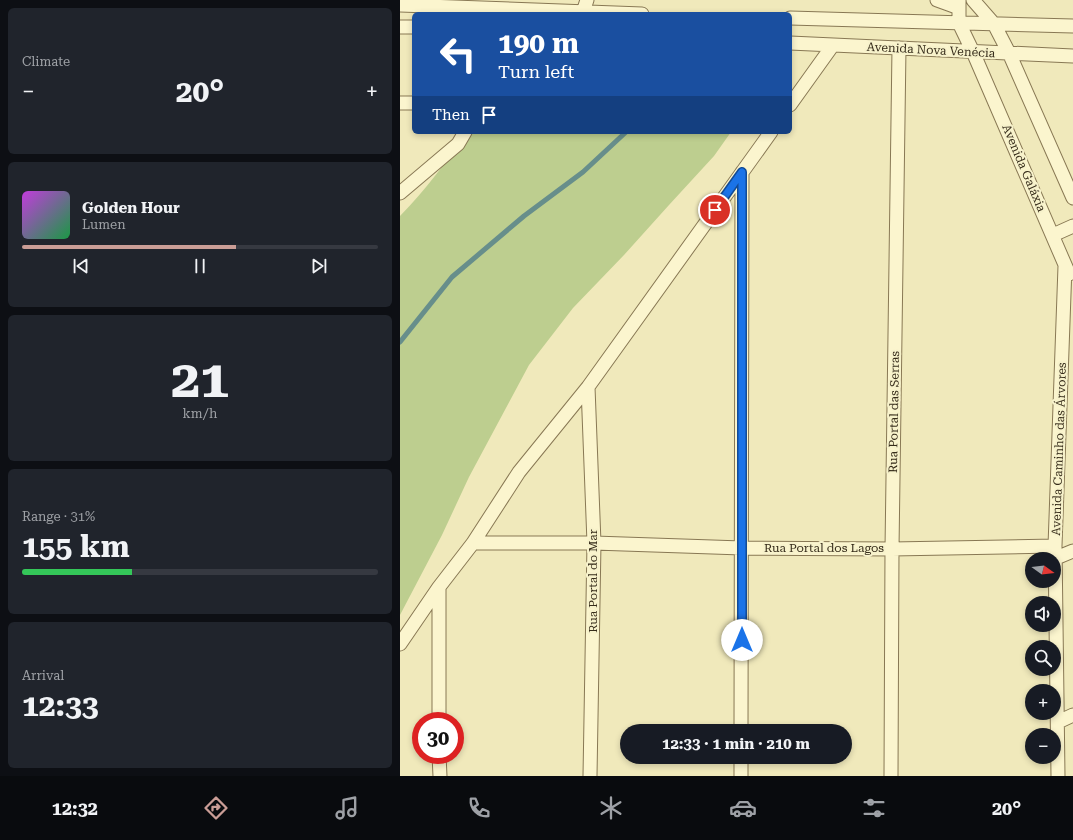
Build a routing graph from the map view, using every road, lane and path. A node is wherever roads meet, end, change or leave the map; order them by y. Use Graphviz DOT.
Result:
graph roads {
  1 [pos="937,0"];
  2 [pos="972,0"];
  3 [pos="959,4"];
  4 [pos="400,5"];
  5 [pos="585,6"];
  6 [pos="628,12"];
  7 [pos="792,18"];
  8 [pos="959,23"];
  9 [pos="994,24"];
  10 [pos="1073,26"];
  11 [pos="400,27"];
  12 [pos="412,27"];
  13 [pos="792,43"];
  14 [pos="833,45"];
  15 [pos="899,48"];
  16 [pos="973,52"];
  17 [pos="1009,53"];
  18 [pos="1073,56"];
  19 [pos="792,102"];
  20 [pos="400,103"];
  21 [pos="412,103"];
  22 [pos="464,134"];
  23 [pos="770,134"];
  24 [pos="742,172"];
  25 [pos="400,193"];
  26 [pos="1073,198"];
  27 [pos="1073,226"];
  28 [pos="1052,235"];
  29 [pos="1065,266"];
  30 [pos="1073,285"];
  31 [pos="588,387"];
  32 [pos="473,543"];
  33 [pos="594,543"];
  34 [pos="742,548"];
  35 [pos="892,549"];
  36 [pos="1073,551"];
  37 [pos="1056,552"];
  38 [pos="439,587"];
  39 [pos="1056,588"];
  40 [pos="400,644"];
  41 [pos="439,712"];
  42 [pos="1073,715"];
  43 [pos="1058,722"];
  44 [pos="741,724"];
  45 [pos="440,764"];
  46 [pos="741,764"];
  47 [pos="440,776"];
  48 [pos="590,776"];
  49 [pos="741,776"];
  50 [pos="891,776"];
  51 [pos="1058,776"];
  1 -- 3 [label="street"];
  2 -- 9 [label="street"];
  3 -- 8 [label="street"];
  4 -- 5 [label="street"];
  5 -- 6 [label="street"];
  7 -- 8 [label="street"];
  8 -- 9 [label="street"];
  8 -- 16 [label="street, Avenida Galáxia"];
  9 -- 10 [label="street"];
  9 -- 17 [label="street"];
  11 -- 12 [label="street"];
  13 -- 14 [label="street, Avenida Nova Venécia"];
  14 -- 15 [label="street, Avenida Nova Venécia"];
  14 -- 19 [label="street"];
  15 -- 16 [label="street, Avenida Nova Venécia"];
  15 -- 35 [label="street, Rua Portal das Serras"];
  16 -- 17 [label="street, Avenida Nova Venécia"];
  16 -- 28 [label="street, Avenida Galáxia"];
  17 -- 18 [label="street, Avenida Nova Venécia"];
  17 -- 26 [label="street"];
  20 -- 21 [label="street"];
  22 -- 25 [label="street"];
  23 -- 24 [label="street"];
  24 -- 31 [label="street"];
  24 -- 34 [label="street"];
  27 -- 28 [label="street"];
  28 -- 29 [label="street, Avenida Galáxia"];
  29 -- 30 [label="street, Avenida Galáxia"];
  29 -- 37 [label="street, Avenida Caminho das Árvores"];
  31 -- 32 [label="street"];
  31 -- 33 [label="street, Rua Portal do Mar"];
  32 -- 33 [label="street, Rua Portal dos Lagos"];
  32 -- 38 [label="street"];
  33 -- 34 [label="street, Rua Portal dos Lagos"];
  33 -- 48 [label="street, Rua Portal do Mar"];
  34 -- 35 [label="street, Rua Portal dos Lagos"];
  34 -- 44 [label="street"];
  35 -- 37 [label="street, Rua Portal dos Lagos"];
  35 -- 50 [label="street, Rua Portal das Serras"];
  36 -- 37 [label="street"];
  38 -- 40 [label="street"];
  38 -- 41 [label="street"];
  39 -- 43 [label="street, Avenida Caminho das Árvores"];
  42 -- 43 [label="street"];
  43 -- 51 [label="street, Avenida Caminho das Árvores"];
  45 -- 47 [label="street"];
  46 -- 49 [label="street"];
}
